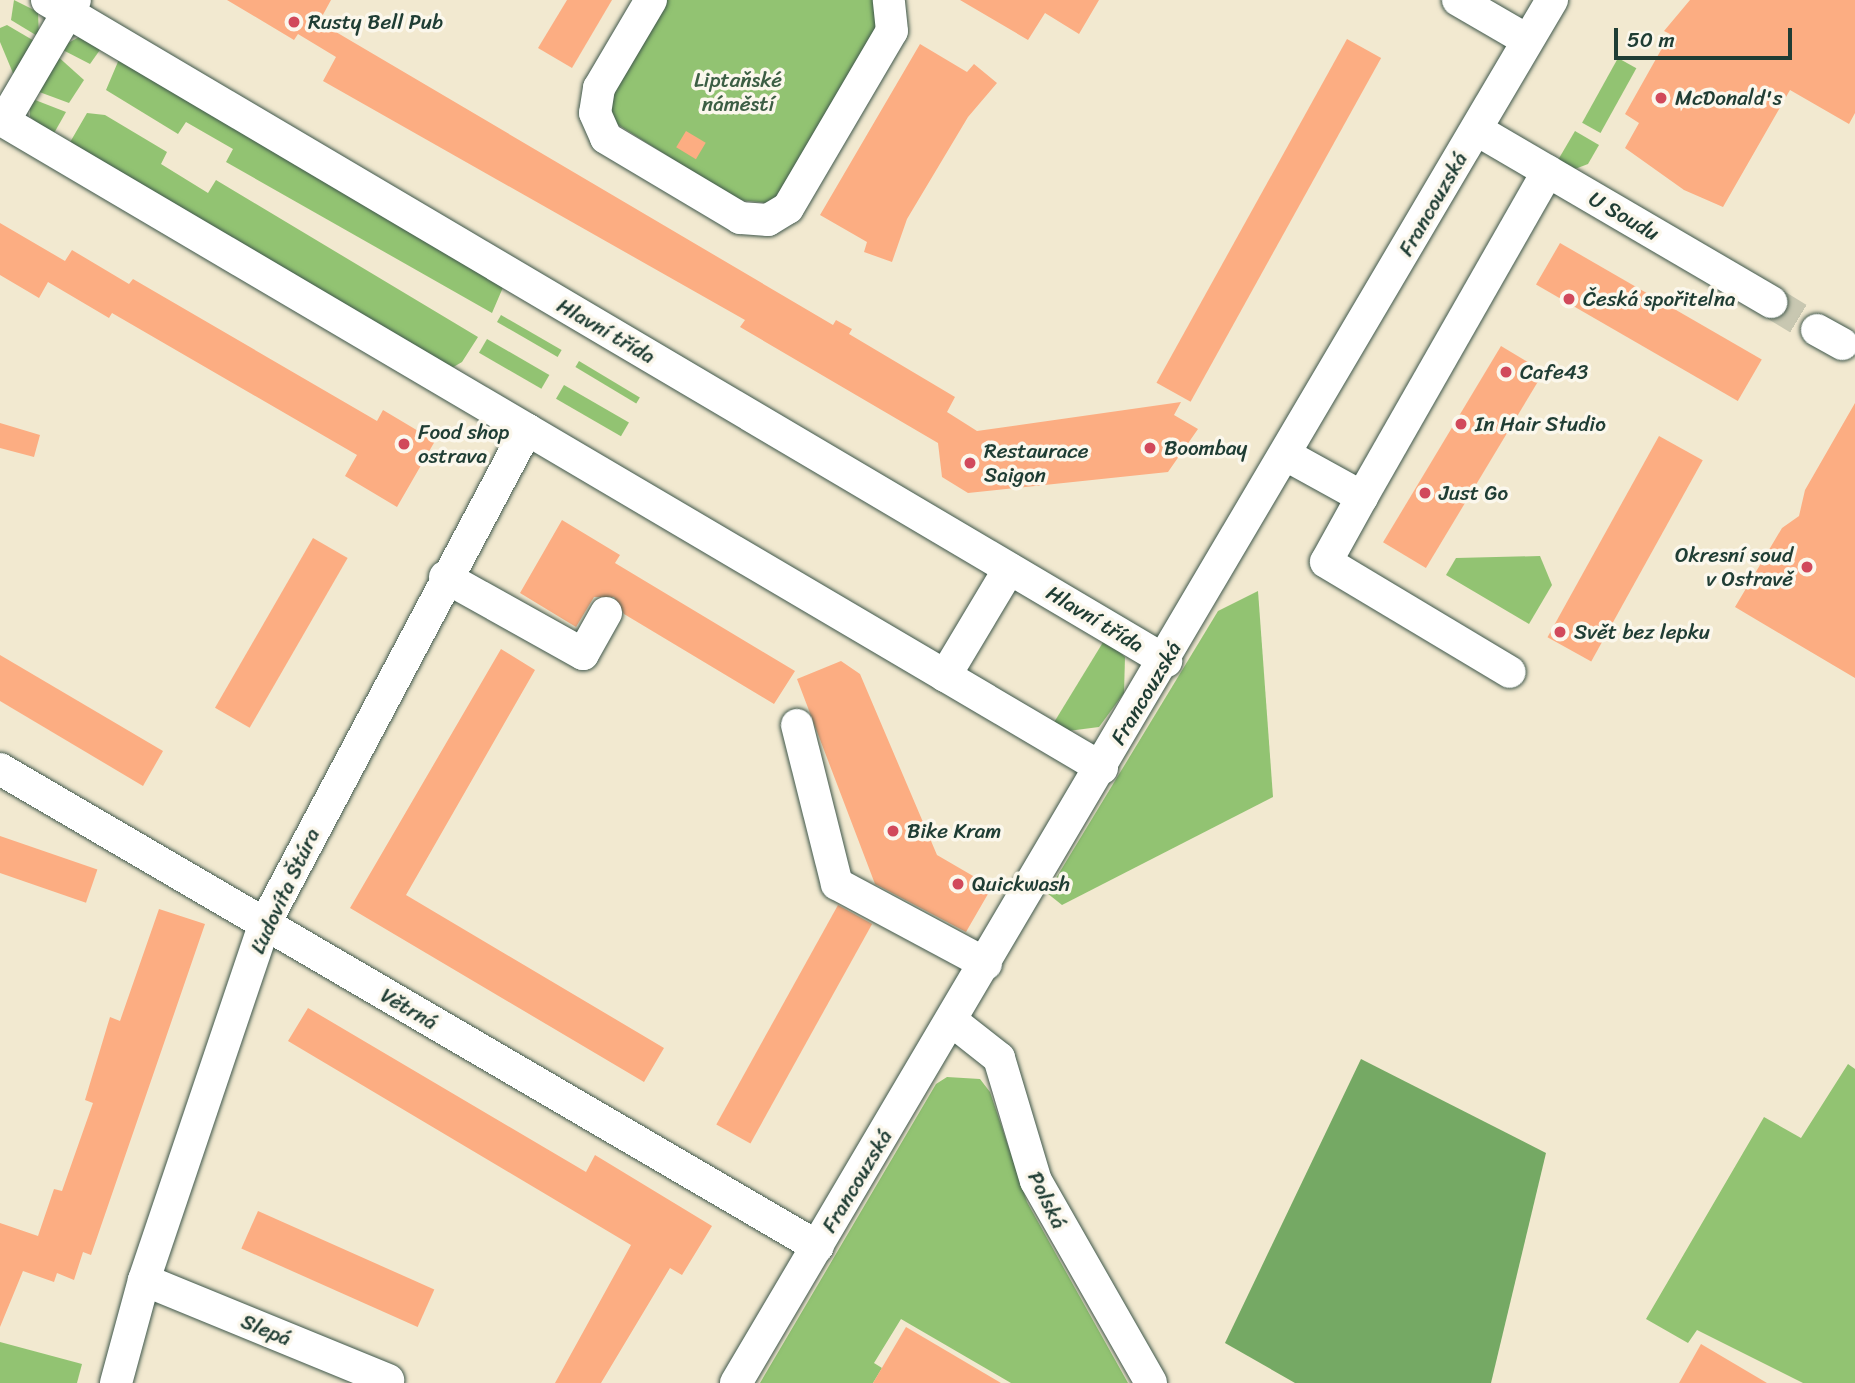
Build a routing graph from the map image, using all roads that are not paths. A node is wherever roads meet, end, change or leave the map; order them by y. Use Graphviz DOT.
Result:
graph roads {
  1 [pos="651,0"];
  2 [pos="889,0"];
  3 [pos="1458,0"];
  4 [pos="1552,0"];
  5 [pos="63,4"];
  6 [pos="1527,40"];
  7 [pos="2,120"];
  8 [pos="1477,130"];
  9 [pos="1548,171"];
  10 [pos="1771,303"];
  11 [pos="527,429"];
  12 [pos="1286,454"];
  13 [pos="1362,497"];
  14 [pos="1009,569"];
  15 [pos="445,576"];
  16 [pos="606,613"];
  17 [pos="1166,661"];
  18 [pos="1510,672"];
  19 [pos="944,676"];
  20 [pos="797,725"];
  21 [pos="1102,768"];
  22 [pos="0,769"];
  23 [pos="264,925"];
  24 [pos="986,964"];
  25 [pos="952,1021"];
  26 [pos="818,1247"];
  27 [pos="144,1280"];
  28 [pos="388,1380"];
  29 [pos="116,1383"];
  30 [pos="736,1383"];
  31 [pos="1151,1383"];
  1 -- 2 [label="street"];
  3 -- 6 [label="street"];
  4 -- 6 [label="street, Francouzská"];
  5 -- 7 [label="street"];
  5 -- 14 [label="street, Hlavní třída"];
  6 -- 8 [label="street, Francouzská"];
  7 -- 11 [label="street"];
  8 -- 9 [label="street, U Soudu"];
  8 -- 12 [label="street, Francouzská"];
  9 -- 10 [label="street, U Soudu"];
  9 -- 13 [label="street"];
  11 -- 15 [label="street, Ľudovíta Štúra"];
  11 -- 19 [label="street"];
  12 -- 13 [label="street"];
  12 -- 17 [label="street, Francouzská"];
  13 -- 18 [label="street"];
  14 -- 17 [label="street, Hlavní třída"];
  14 -- 19 [label="street"];
  15 -- 16 [label="street"];
  15 -- 23 [label="street, Ľudovíta Štúra"];
  17 -- 21 [label="street, Francouzská"];
  19 -- 21 [label="street"];
  20 -- 24 [label="street"];
  21 -- 24 [label="street, Francouzská"];
  22 -- 23 [label="street, Větrná"];
  23 -- 26 [label="street, Větrná"];
  23 -- 27 [label="street, Ľudovíta Štúra"];
  24 -- 25 [label="street, Francouzská"];
  25 -- 26 [label="street, Francouzská"];
  25 -- 31 [label="street, Polská"];
  26 -- 30 [label="street, Francouzská"];
  27 -- 28 [label="street, Slepá"];
  27 -- 29 [label="street, Ľudovíta Štúra"];
}
